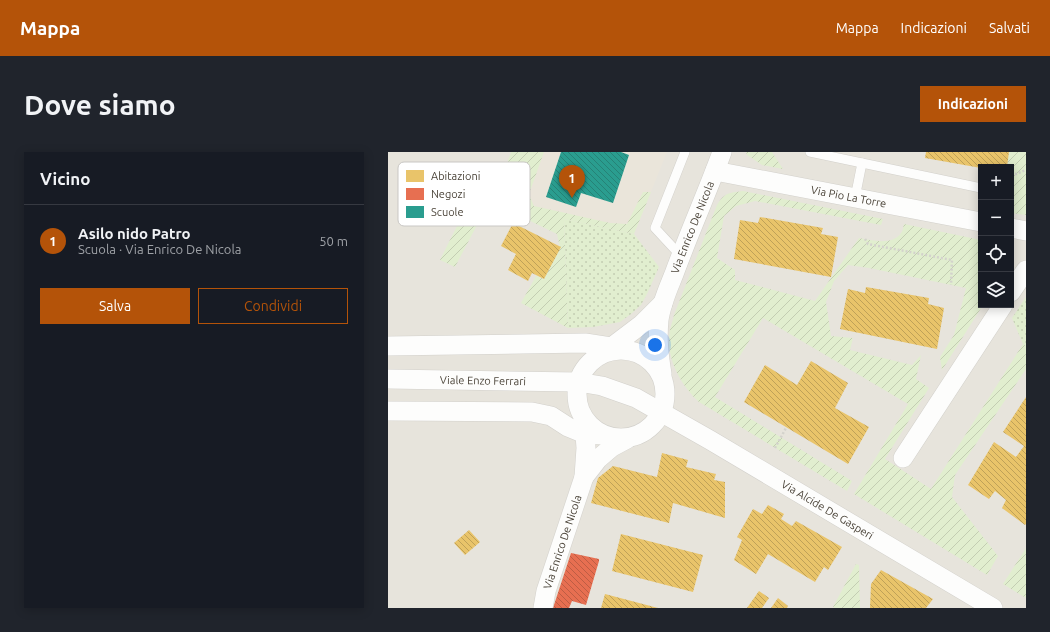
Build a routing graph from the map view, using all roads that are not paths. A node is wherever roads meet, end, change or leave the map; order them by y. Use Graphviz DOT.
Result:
graph roads {
  1 [pos="685,152"];
  2 [pos="722,152"];
  3 [pos="810,152"];
  4 [pos="862,164"];
  5 [pos="715,171"];
  6 [pos="978,187"];
  7 [pos="855,198"];
  8 [pos="978,221"];
  9 [pos="1014,229"];
  10 [pos="1026,231"];
  11 [pos="680,255"];
  12 [pos="1026,270"];
  13 [pos="1014,288"];
  14 [pos="663,303"];
  15 [pos="1001,308"];
  16 [pos="388,346"];
  17 [pos="611,350"];
  18 [pos="663,378"];
  19 [pos="388,379"];
  20 [pos="578,382"];
  21 [pos="388,411"];
  22 [pos="662,413"];
  23 [pos="581,414"];
  24 [pos="585,434"];
  25 [pos="604,435"];
  26 [pos="627,439"];
  27 [pos="903,458"];
  28 [pos="584,477"];
  29 [pos="543,608"];
  30 [pos="993,608"];
  1 -- 11 [label="lane"];
  2 -- 5 [label="street, Via Enrico De Nicola"];
  3 -- 4 [label="lane"];
  4 -- 6 [label="lane"];
  4 -- 7 [label="lane"];
  5 -- 7 [label="street, Via Pio La Torre"];
  5 -- 11 [label="street, Via Enrico De Nicola"];
  7 -- 8 [label="street, Via Pio La Torre"];
  9 -- 10 [label="street"];
  11 -- 14 [label="street, Via Enrico De Nicola"];
  12 -- 13 [label="street"];
  14 -- 17 [label="street"];
  14 -- 18 [label="street, Via Enrico De Nicola"];
  15 -- 27 [label="street"];
  16 -- 17 [label="street"];
  17 -- 18 [label="street"];
  17 -- 20 [label="street"];
  18 -- 22 [label="street, Via Enrico De Nicola"];
  19 -- 20 [label="street, Viale Enzo Ferrari"];
  20 -- 22 [label="street, Viale Enzo Ferrari"];
  20 -- 23 [label="street"];
  21 -- 24 [label="street"];
  22 -- 26 [label="street"];
  22 -- 30 [label="street, Via Alcide De Gasperi"];
  23 -- 24 [label="street"];
  23 -- 25 [label="street"];
  24 -- 25 [label="street"];
  24 -- 28 [label="street"];
  25 -- 26 [label="street"];
  26 -- 28 [label="street"];
  28 -- 29 [label="street, Via Enrico De Nicola"];
}
